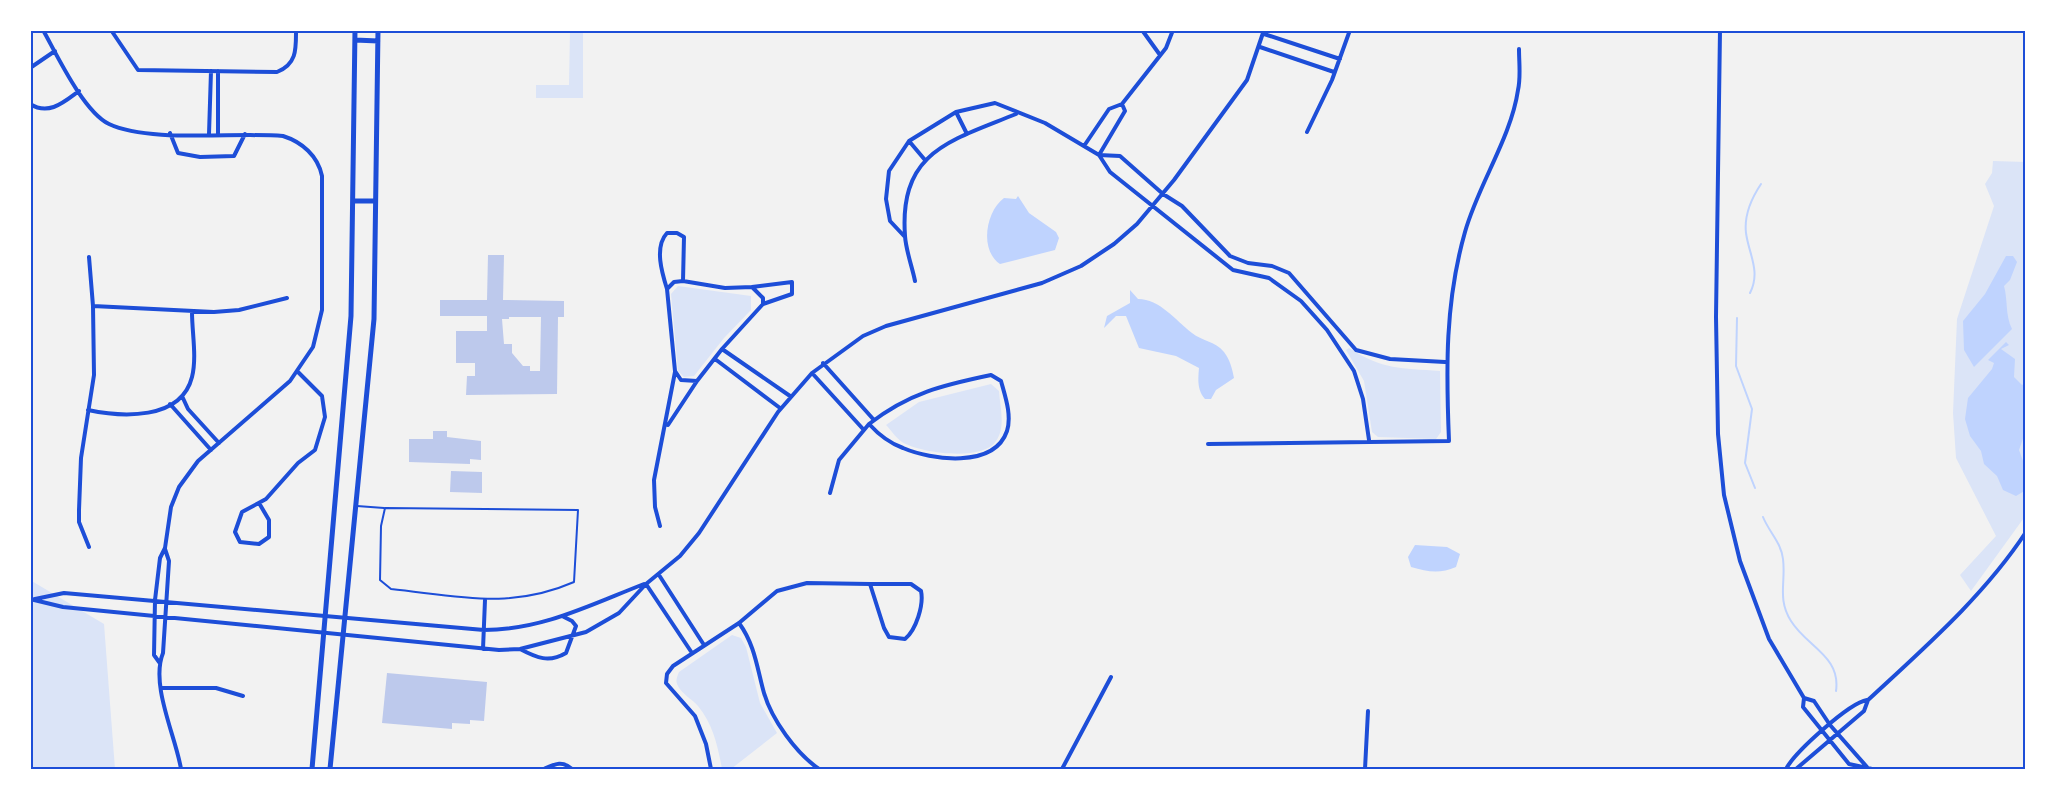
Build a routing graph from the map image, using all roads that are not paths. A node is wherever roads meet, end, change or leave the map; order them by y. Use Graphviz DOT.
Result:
graph roads {
  1 [pos="43,30"];
  2 [pos="111,30"];
  3 [pos="296,30"];
  4 [pos="355,30"];
  5 [pos="378,30"];
  6 [pos="1142,30"];
  7 [pos="1173,30"];
  8 [pos="1350,30"];
  9 [pos="1720,30"];
  10 [pos="1264,32"];
  11 [pos="355,40"];
  12 [pos="378,41"];
  13 [pos="1260,47"];
  14 [pos="1519,49"];
  15 [pos="55,51"];
  16 [pos="1160,55"];
  17 [pos="1340,59"];
  18 [pos="30,68"];
  19 [pos="211,70"];
  20 [pos="218,71"];
  21 [pos="1334,72"];
  22 [pos="79,91"];
  23 [pos="30,104"];
  24 [pos="1122,104"];
  25 [pos="956,112"];
  26 [pos="1017,113"];
  27 [pos="1307,132"];
  28 [pos="170,133"];
  29 [pos="209,134"];
  30 [pos="218,134"];
  31 [pos="245,134"];
  32 [pos="967,134"];
  33 [pos="909,141"];
  34 [pos="1084,146"];
  35 [pos="1099,154"];
  36 [pos="925,160"];
  37 [pos="1163,194"];
  38 [pos="353,201"];
  39 [pos="375,201"];
  40 [pos="1152,207"];
  41 [pos="905,237"];
  42 [pos="89,257"];
  43 [pos="683,280"];
  44 [pos="915,281"];
  45 [pos="752,287"];
  46 [pos="667,289"];
  47 [pos="287,298"];
  48 [pos="763,304"];
  49 [pos="93,306"];
  50 [pos="192,312"];
  51 [pos="722,349"];
  52 [pos="715,359"];
  53 [pos="1445,362"];
  54 [pos="824,363"];
  55 [pos="675,371"];
  56 [pos="298,372"];
  57 [pos="812,373"];
  58 [pos="697,381"];
  59 [pos="182,396"];
  60 [pos="790,396"];
  61 [pos="170,404"];
  62 [pos="780,408"];
  63 [pos="88,411"];
  64 [pos="871,422"];
  65 [pos="666,428"];
  66 [pos="863,429"];
  67 [pos="1369,440"];
  68 [pos="219,443"];
  69 [pos="1208,444"];
  70 [pos="212,451"];
  71 [pos="831,493"];
  72 [pos="259,503"];
  73 [pos="357,506"];
  74 [pos="385,508"];
  75 [pos="660,526"];
  76 [pos="2026,532"];
  77 [pos="89,547"];
  78 [pos="165,548"];
  79 [pos="659,575"];
  80 [pos="646,584"];
  81 [pos="870,584"];
  82 [pos="32,599"];
  83 [pos="155,600"];
  84 [pos="485,600"];
  85 [pos="164,601"];
  86 [pos="154,615"];
  87 [pos="164,616"];
  88 [pos="323,616"];
  89 [pos="346,617"];
  90 [pos="563,617"];
  91 [pos="739,623"];
  92 [pos="484,630"];
  93 [pos="323,632"];
  94 [pos="345,634"];
  95 [pos="574,635"];
  96 [pos="704,645"];
  97 [pos="483,649"];
  98 [pos="520,649"];
  99 [pos="692,653"];
  100 [pos="159,662"];
  101 [pos="1111,677"];
  102 [pos="162,688"];
  103 [pos="243,696"];
  104 [pos="1804,698"];
  105 [pos="1868,700"];
  106 [pos="1368,711"];
  107 [pos="1830,724"];
  108 [pos="1837,732"];
  109 [pos="1822,733"];
  110 [pos="1827,740"];
  111 [pos="1870,768"];
  112 [pos="181,769"];
  113 [pos="312,769"];
  114 [pos="330,769"];
  115 [pos="544,769"];
  116 [pos="572,769"];
  117 [pos="711,769"];
  118 [pos="818,769"];
  119 [pos="1062,769"];
  120 [pos="1365,769"];
  121 [pos="1786,769"];
  122 [pos="1796,769"];
  1 -- 15 [label="street"];
  2 -- 19 [label="street"];
  3 -- 20 [label="street"];
  4 -- 11 [label="main road"];
  5 -- 12 [label="main road"];
  6 -- 16 [label="street"];
  7 -- 16 [label="street"];
  8 -- 17 [label="street"];
  9 -- 104 [label="street"];
  10 -- 13 [label="street"];
  10 -- 17 [label="street"];
  11 -- 12 [label="main road"];
  11 -- 38 [label="main road"];
  12 -- 39 [label="main road"];
  13 -- 21 [label="street"];
  13 -- 37 [label="street"];
  14 -- 53 [label="street"];
  15 -- 18 [label="street"];
  15 -- 22 [label="street"];
  16 -- 24 [label="street"];
  17 -- 21 [label="street"];
  19 -- 20 [label="street"];
  19 -- 29 [label="street"];
  20 -- 30 [label="street"];
  21 -- 27 [label="street"];
  22 -- 23 [label="street"];
  22 -- 28 [label="street"];
  24 -- 34 [label="street"];
  24 -- 35 [label="street"];
  25 -- 26 [label="street"];
  25 -- 32 [label="street"];
  25 -- 33 [label="street"];
  26 -- 32 [label="street"];
  26 -- 34 [label="street"];
  28 -- 29 [label="street"];
  28 -- 31 [label="street"];
  29 -- 30 [label="street"];
  30 -- 31 [label="street"];
  31 -- 56 [label="street"];
  32 -- 36 [label="street"];
  33 -- 36 [label="street"];
  33 -- 41 [label="street"];
  34 -- 35 [label="street"];
  35 -- 37 [label="street"];
  35 -- 40 [label="street"];
  36 -- 41 [label="street"];
  37 -- 40 [label="street"];
  37 -- 53 [label="street"];
  38 -- 39 [label="main road"];
  38 -- 88 [label="main road"];
  39 -- 73 [label="main road"];
  40 -- 54 [label="street"];
  40 -- 67 [label="street"];
  41 -- 44 [label="street"];
  42 -- 49 [label="street"];
  43 -- 45 [label="street"];
  43 -- 46 [label="street"];
  43 -- 46 [label="street"];
  45 -- 48 [label="street"];
  45 -- 48 [label="street"];
  46 -- 55 [label="street"];
  47 -- 50 [label="street"];
  48 -- 51 [label="street"];
  49 -- 50 [label="street"];
  49 -- 63 [label="street"];
  50 -- 59 [label="street"];
  51 -- 52 [label="street"];
  51 -- 60 [label="street"];
  52 -- 58 [label="street"];
  52 -- 62 [label="street"];
  53 -- 67 [label="street"];
  54 -- 57 [label="street"];
  54 -- 64 [label="street"];
  55 -- 58 [label="street"];
  55 -- 65 [label="street"];
  56 -- 68 [label="street"];
  56 -- 72 [label="street"];
  57 -- 60 [label="street"];
  57 -- 66 [label="street"];
  58 -- 65 [label="street"];
  59 -- 61 [label="street"];
  59 -- 68 [label="street"];
  60 -- 62 [label="street"];
  61 -- 63 [label="street"];
  61 -- 70 [label="street"];
  62 -- 79 [label="street"];
  63 -- 77 [label="street"];
  64 -- 64 [label="street"];
  64 -- 66 [label="street"];
  65 -- 75 [label="street"];
  66 -- 71 [label="street"];
  67 -- 69 [label="street"];
  68 -- 70 [label="street"];
  70 -- 78 [label="street"];
  72 -- 72 [label="street"];
  73 -- 74 [label="lane"];
  73 -- 89 [label="main road"];
  74 -- 84 [label="lane"];
  74 -- 84 [label="lane"];
  76 -- 105 [label="street"];
  78 -- 83 [label="street"];
  78 -- 85 [label="street"];
  79 -- 80 [label="street"];
  79 -- 96 [label="street"];
  80 -- 90 [label="street"];
  80 -- 95 [label="street"];
  80 -- 99 [label="street"];
  81 -- 81 [label="street"];
  81 -- 91 [label="street"];
  82 -- 83 [label="street"];
  82 -- 86 [label="street"];
  83 -- 85 [label="street"];
  83 -- 86 [label="street"];
  84 -- 92 [label="street"];
  85 -- 87 [label="street"];
  85 -- 88 [label="street"];
  86 -- 87 [label="street"];
  86 -- 100 [label="street"];
  87 -- 93 [label="street"];
  87 -- 100 [label="street"];
  88 -- 89 [label="street"];
  88 -- 93 [label="main road"];
  89 -- 92 [label="street"];
  89 -- 94 [label="main road"];
  90 -- 92 [label="street"];
  90 -- 95 [label="street"];
  91 -- 96 [label="street"];
  91 -- 118 [label="street"];
  92 -- 97 [label="street"];
  93 -- 94 [label="street"];
  93 -- 113 [label="main road"];
  94 -- 97 [label="street"];
  94 -- 114 [label="main road"];
  95 -- 98 [label="street"];
  95 -- 98 [label="street"];
  96 -- 99 [label="street"];
  97 -- 98 [label="street"];
  99 -- 117 [label="street"];
  100 -- 102 [label="street"];
  101 -- 119 [label="street"];
  102 -- 103 [label="street"];
  102 -- 112 [label="street"];
  104 -- 107 [label="street"];
  104 -- 109 [label="street"];
  105 -- 107 [label="street"];
  105 -- 108 [label="street"];
  106 -- 120 [label="street"];
  107 -- 108 [label="street"];
  107 -- 109 [label="street"];
  108 -- 110 [label="street"];
  108 -- 111 [label="street"];
  109 -- 110 [label="street"];
  109 -- 121 [label="street"];
  110 -- 111 [label="street"];
  110 -- 122 [label="street"];
  115 -- 116 [label="street"];
}
